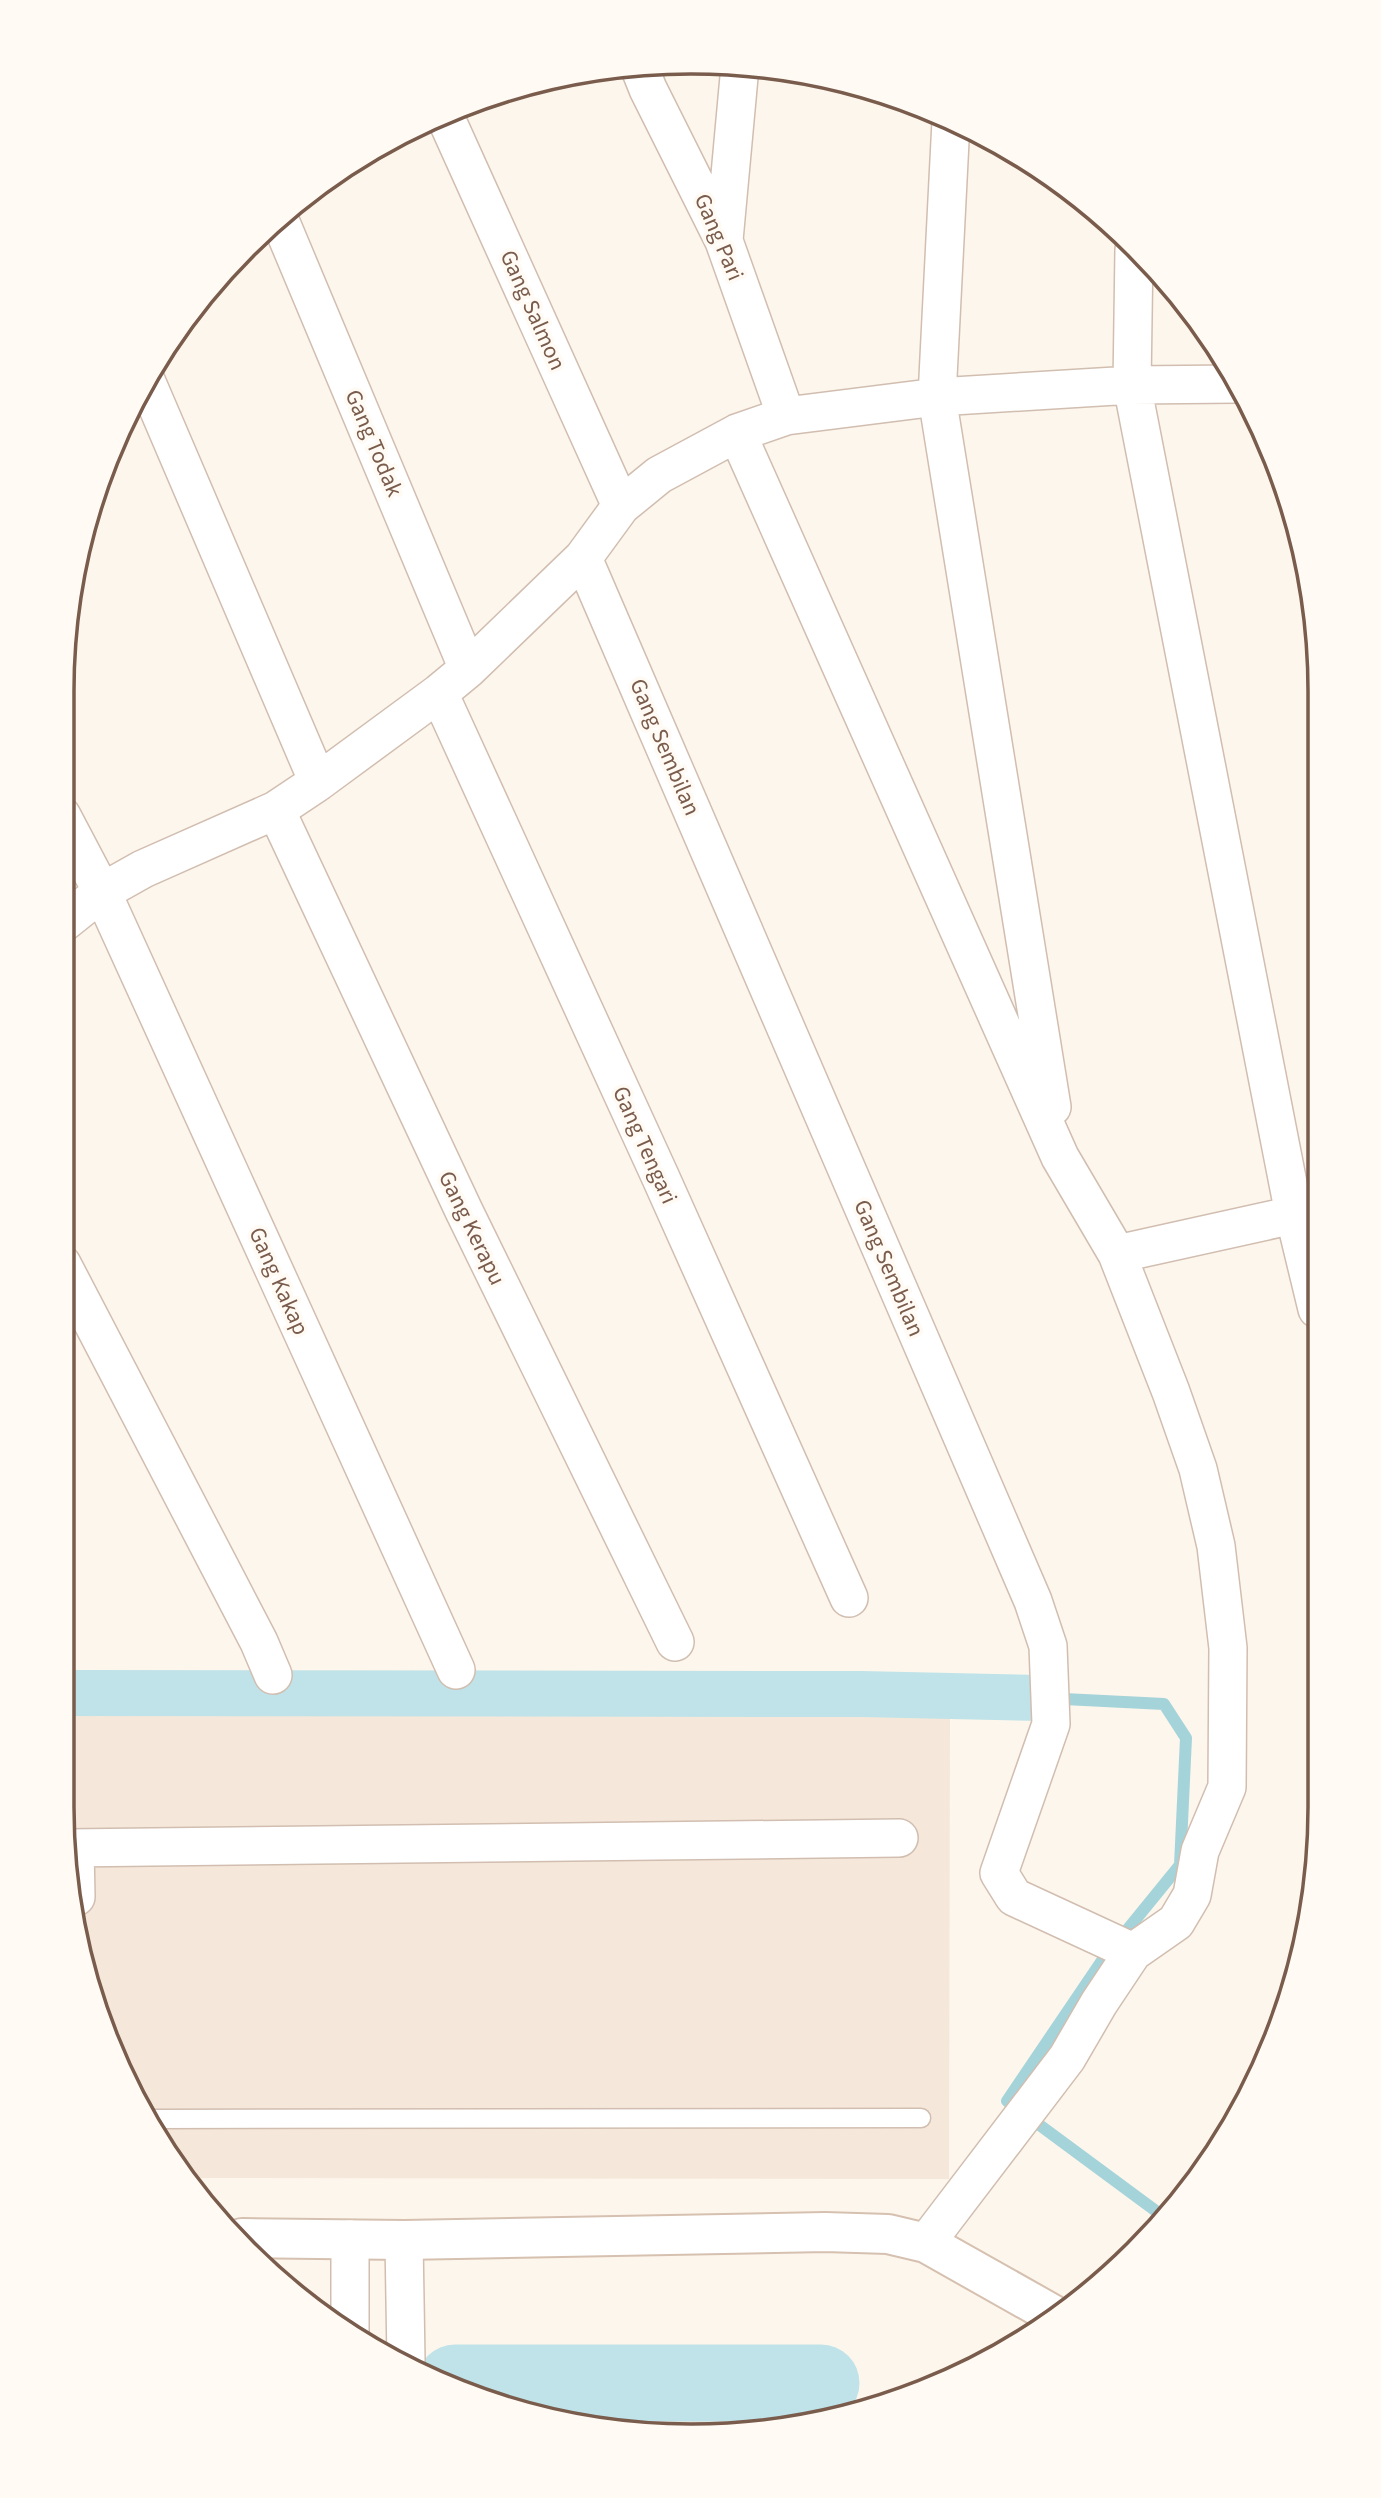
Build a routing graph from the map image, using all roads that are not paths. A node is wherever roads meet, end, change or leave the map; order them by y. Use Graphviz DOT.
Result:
graph roads {
  1 [pos="643,76"];
  2 [pos="739,76"];
  3 [pos="448,123"];
  4 [pos="950,131"];
  5 [pos="283,228"];
  6 [pos="724,241"];
  7 [pos="1134,262"];
  8 [pos="1226,384"];
  9 [pos="1132,385"];
  10 [pos="151,392"];
  11 [pos="937,397"];
  12 [pos="786,416"];
  13 [pos="737,433"];
  14 [pos="621,506"];
  15 [pos="583,558"];
  16 [pos="468,668"];
  17 [pos="439,693"];
  18 [pos="318,782"];
  19 [pos="276,810"];
  20 [pos="74,839"];
  21 [pos="102,892"];
  22 [pos="74,914"];
  23 [pos="1060,1157"];
  24 [pos="1305,1212"];
  25 [pos="1308,1236"];
  26 [pos="1117,1254"];
  27 [pos="74,1287"];
  28 [pos="849,1598"];
  29 [pos="675,1642"];
  30 [pos="456,1670"];
  31 [pos="273,1675"];
  32 [pos="899,1838"];
  33 [pos="75,1848"];
  34 [pos="1119,1946"];
  35 [pos="921,2118"];
  36 [pos="158,2119"];
  37 [pos="249,2238"];
  38 [pos="351,2239"];
  39 [pos="404,2240"];
  40 [pos="926,2243"];
  41 [pos="1047,2311"];
  42 [pos="351,2323"];
  43 [pos="406,2355"];
  1 -- 6 [label="street, Gang Pari"];
  2 -- 6 [label="street"];
  3 -- 14 [label="street, Gang Salmon"];
  4 -- 11 [label="street"];
  5 -- 16 [label="street, Gang Todak"];
  6 -- 12 [label="street, Gang Pari"];
  7 -- 9 [label="street"];
  8 -- 9 [label="street"];
  9 -- 11 [label="street"];
  9 -- 24 [label="street"];
  10 -- 18 [label="street"];
  11 -- 12 [label="street"];
  11 -- 23 [label="street"];
  12 -- 13 [label="street"];
  13 -- 14 [label="street"];
  13 -- 23 [label="street"];
  14 -- 15 [label="street"];
  15 -- 16 [label="street"];
  15 -- 34 [label="street, Gang Sembilan"];
  16 -- 17 [label="street"];
  17 -- 18 [label="street"];
  17 -- 28 [label="street, Gang Tengari"];
  18 -- 19 [label="street"];
  19 -- 21 [label="street"];
  19 -- 29 [label="street, Gang Kerapu"];
  20 -- 21 [label="street, Gang Kakap"];
  21 -- 22 [label="street"];
  21 -- 30 [label="street, Gang Kakap"];
  23 -- 26 [label="street"];
  24 -- 25 [label="street"];
  24 -- 26 [label="street"];
  26 -- 34 [label="street"];
  27 -- 31 [label="street"];
  32 -- 33 [label="street"];
  34 -- 40 [label="street"];
  35 -- 36 [label="lane"];
  37 -- 38 [label="main road"];
  38 -- 39 [label="main road"];
  38 -- 42 [label="street"];
  39 -- 40 [label="main road"];
  39 -- 43 [label="street"];
  40 -- 41 [label="main road"];
}
